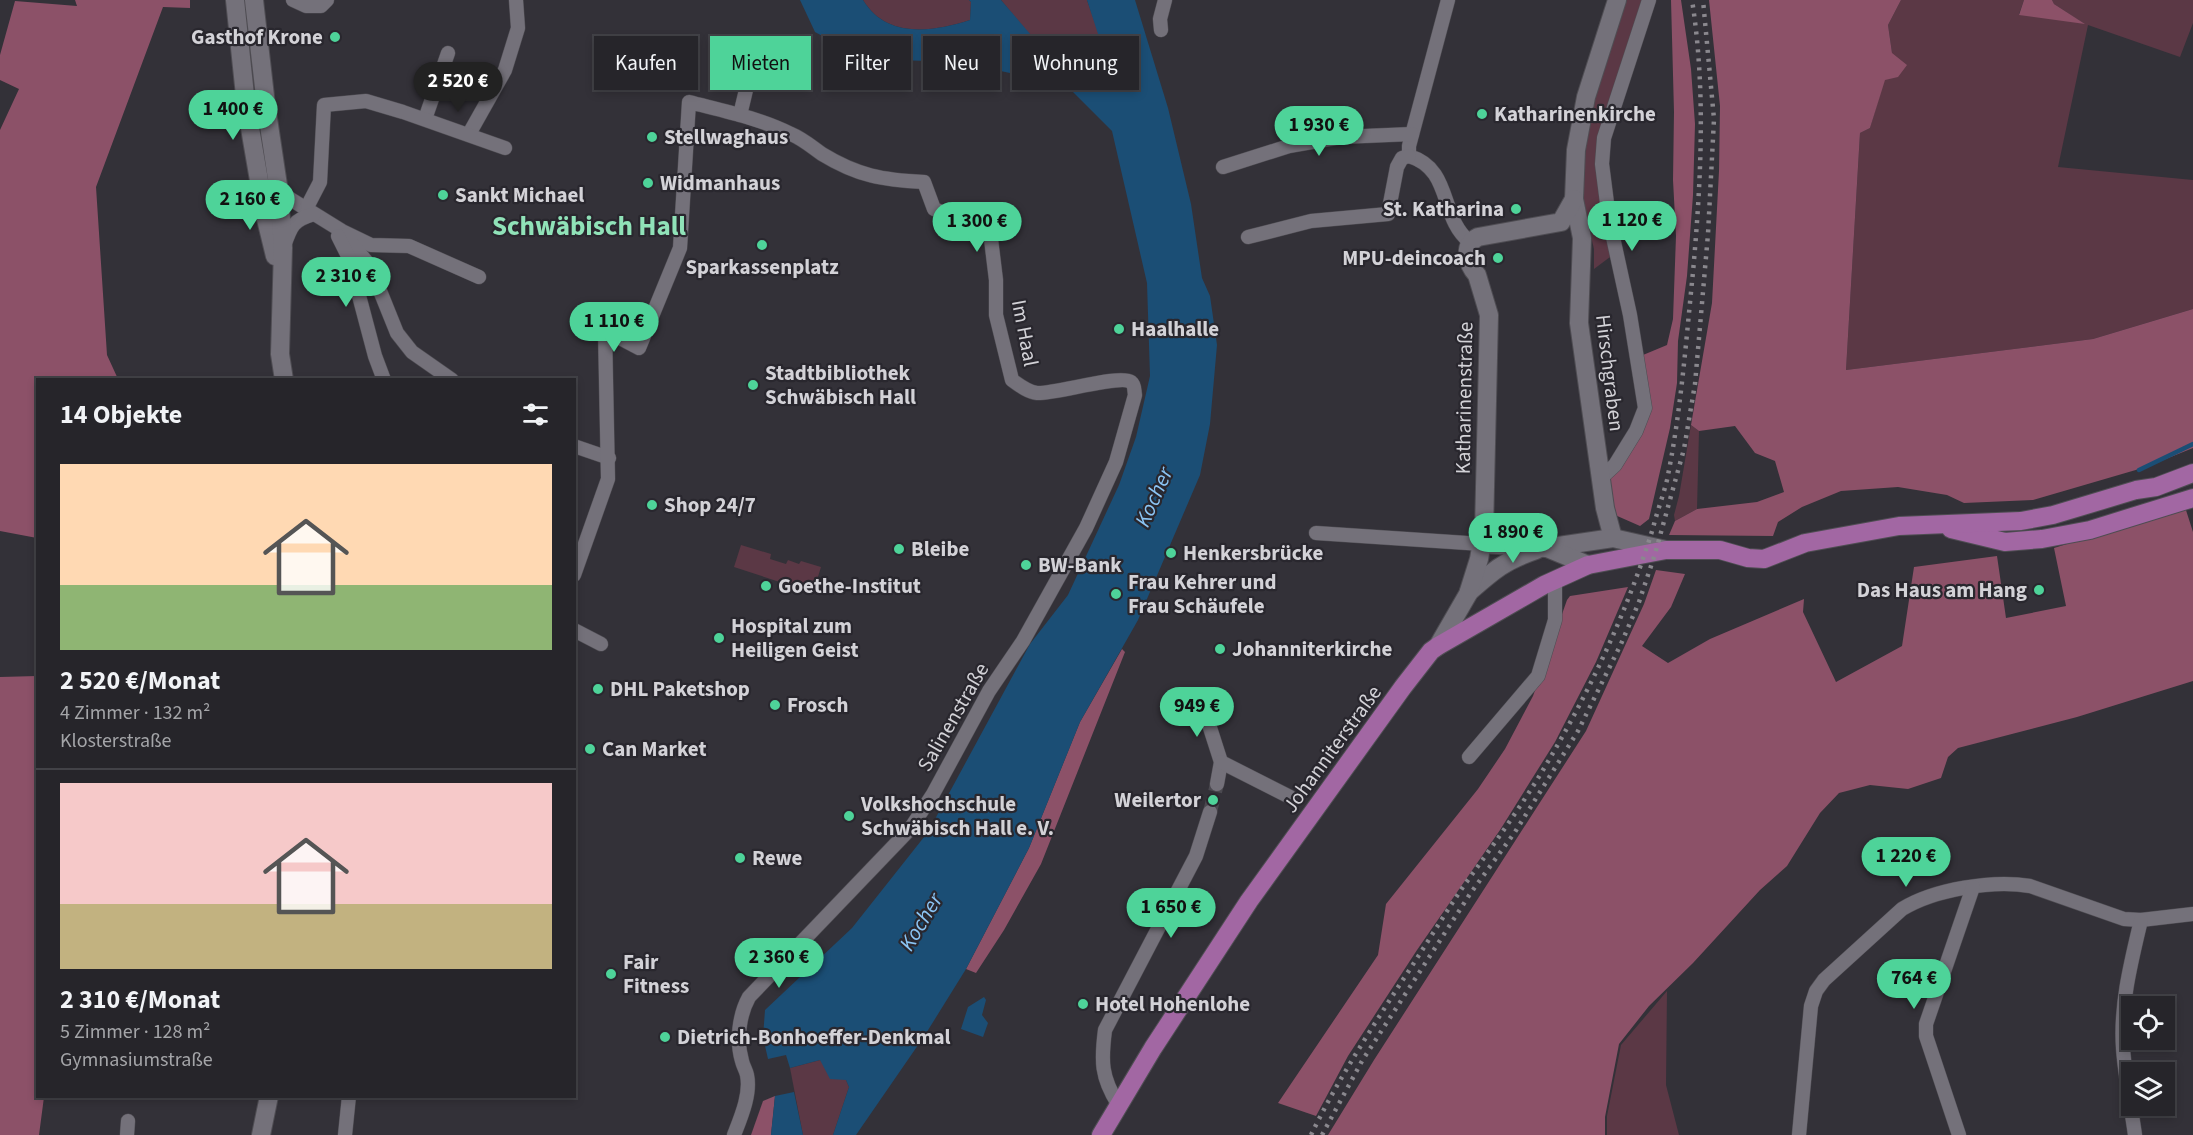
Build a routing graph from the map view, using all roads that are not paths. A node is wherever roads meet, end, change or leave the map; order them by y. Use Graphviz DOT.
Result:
graph roads {
  1 [pos="235,0"];
  2 [pos="254,0"];
  3 [pos="294,0"];
  4 [pos="327,0"];
  5 [pos="516,0"];
  6 [pos="1165,0"];
  7 [pos="1448,0"];
  8 [pos="1617,0"];
  9 [pos="1649,0"];
  10 [pos="1161,30"];
  11 [pos="448,53"];
  12 [pos="746,90"];
  13 [pos="740,115"];
  14 [pos="425,119"];
  15 [pos="469,134"];
  16 [pos="1412,134"];
  17 [pos="505,148"];
  18 [pos="1409,156"];
  19 [pos="1223,167"];
  20 [pos="256,170"];
  21 [pos="279,192"];
  22 [pos="1574,199"];
  23 [pos="310,212"];
  24 [pos="1561,222"];
  25 [pos="337,229"];
  26 [pos="1248,237"];
  27 [pos="1582,238"];
  28 [pos="1470,242"];
  29 [pos="283,248"];
  30 [pos="479,277"];
  31 [pos="281,284"];
  32 [pos="284,378"];
  33 [pos="383,378"];
  34 [pos="449,378"];
  35 [pos="1131,382"];
  36 [pos="576,447"];
  37 [pos="609,458"];
  38 [pos="2193,473"];
  39 [pos="1601,478"];
  40 [pos="2193,498"];
  41 [pos="1929,524"];
  42 [pos="1316,534"];
  43 [pos="1613,538"];
  44 [pos="1482,544"];
  45 [pos="1545,548"];
  46 [pos="1666,550"];
  47 [pos="1588,565"];
  48 [pos="576,569"];
  49 [pos="1556,579"];
  50 [pos="1468,594"];
  51 [pos="576,631"];
  52 [pos="601,644"];
  53 [pos="1438,646"];
  54 [pos="1203,706"];
  55 [pos="1469,757"];
  56 [pos="1221,762"];
  57 [pos="1217,784"];
  58 [pos="1290,797"];
  59 [pos="1210,812"];
  60 [pos="1974,887"];
  61 [pos="2193,914"];
  62 [pos="2141,920"];
  63 [pos="269,1098"];
  64 [pos="350,1098"];
  65 [pos="1118,1104"];
  66 [pos="128,1121"];
  67 [pos="127,1135"];
  68 [pos="261,1135"];
  69 [pos="345,1135"];
  70 [pos="734,1135"];
  71 [pos="1101,1135"];
  72 [pos="1799,1135"];
  73 [pos="1959,1135"];
  74 [pos="2135,1135"];
  1 -- 20 [label="street"];
  2 -- 21 [label="street"];
  3 -- 4 [label="street"];
  5 -- 15 [label="street"];
  6 -- 10 [label="street"];
  7 -- 16 [label="street"];
  8 -- 22 [label="street, Hirschgraben"];
  9 -- 39 [label="street, Hirschgraben"];
  11 -- 14 [label="street"];
  12 -- 13 [label="street"];
  13 -- 35 [label="street, Im Haal"];
  13 -- 37 [label="street"];
  14 -- 15 [label="street"];
  14 -- 23 [label="street"];
  15 -- 17 [label="street"];
  16 -- 18 [label="street"];
  16 -- 19 [label="street"];
  18 -- 26 [label="street"];
  18 -- 28 [label="street, Katharinenstraße"];
  20 -- 21 [label="street"];
  20 -- 31 [label="street"];
  21 -- 23 [label="street"];
  21 -- 29 [label="street"];
  22 -- 24 [label="street"];
  22 -- 27 [label="street, Hirschgraben"];
  23 -- 25 [label="street"];
  23 -- 29 [label="street"];
  24 -- 27 [label="street"];
  24 -- 28 [label="street"];
  25 -- 30 [label="street"];
  25 -- 33 [label="street"];
  25 -- 34 [label="street"];
  27 -- 39 [label="street, Hirschgraben"];
  28 -- 44 [label="street, Katharinenstraße"];
  29 -- 31 [label="street"];
  31 -- 32 [label="street"];
  35 -- 70 [label="street, Salinenstraße"];
  36 -- 37 [label="street"];
  37 -- 48 [label="street"];
  38 -- 41 [label="main road, Johanniterstraße"];
  39 -- 43 [label="street, Hirschgraben"];
  40 -- 41 [label="main road"];
  41 -- 46 [label="main road, Johanniterstraße"];
  42 -- 44 [label="street"];
  43 -- 45 [label="street"];
  43 -- 46 [label="street"];
  44 -- 45 [label="street"];
  44 -- 50 [label="street, Katharinenstraße"];
  45 -- 47 [label="street"];
  45 -- 50 [label="street, Katharinenstraße"];
  46 -- 47 [label="main road, Johanniterstraße"];
  47 -- 49 [label="main road, Johanniterstraße"];
  49 -- 53 [label="main road, Johanniterstraße"];
  49 -- 55 [label="street"];
  50 -- 53 [label="street, Katharinenstraße"];
  51 -- 52 [label="street"];
  53 -- 65 [label="main road, Johanniterstraße"];
  54 -- 56 [label="street"];
  56 -- 57 [label="street"];
  56 -- 58 [label="street"];
  59 -- 65 [label="street"];
  60 -- 62 [label="street"];
  60 -- 72 [label="street"];
  60 -- 73 [label="street"];
  61 -- 62 [label="street"];
  62 -- 74 [label="street"];
  63 -- 68 [label="street"];
  64 -- 69 [label="street"];
  65 -- 71 [label="main road, Johanniterstraße"];
  66 -- 67 [label="street"];
}
